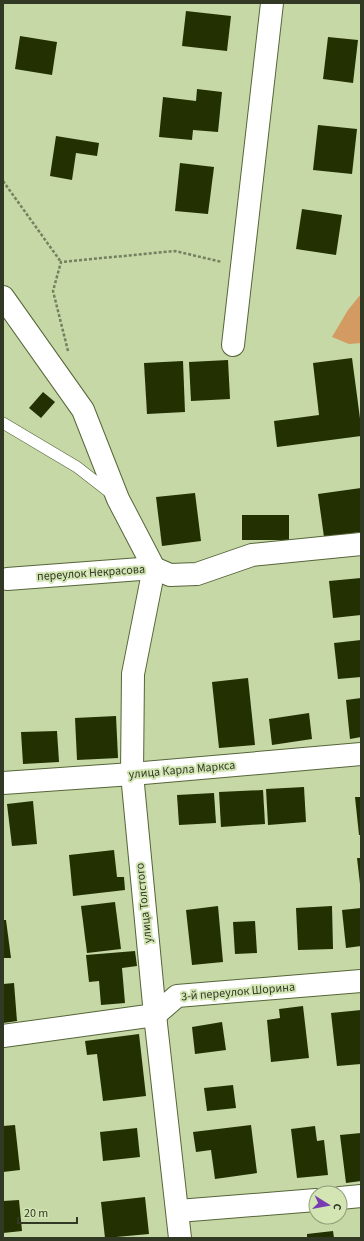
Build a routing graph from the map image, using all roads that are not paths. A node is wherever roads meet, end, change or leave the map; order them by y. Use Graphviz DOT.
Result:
graph roads {
  1 [pos="272,3"];
  2 [pos="3,297"];
  3 [pos="233,345"];
  4 [pos="3,423"];
  5 [pos="118,499"];
  6 [pos="361,544"];
  7 [pos="154,568"];
  8 [pos="7,579"];
  9 [pos="361,754"];
  10 [pos="132,774"];
  11 [pos="3,783"];
  12 [pos="361,981"];
  13 [pos="155,1015"];
  14 [pos="3,1036"];
  15 [pos="361,1196"];
  16 [pos="348,1197"];
  17 [pos="308,1201"];
  18 [pos="178,1211"];
  19 [pos="180,1238"];
  1 -- 3 [label="street"];
  2 -- 5 [label="street"];
  4 -- 5 [label="lane"];
  5 -- 7 [label="street"];
  6 -- 7 [label="street, переулок Некрасова"];
  7 -- 8 [label="street, переулок Некрасова"];
  7 -- 10 [label="street, улица Толстого"];
  9 -- 10 [label="street, улица Карла Маркса"];
  10 -- 11 [label="street, улица Карла Маркса"];
  10 -- 13 [label="street, улица Толстого"];
  12 -- 13 [label="street, 3-й переулок Шорина"];
  13 -- 14 [label="street"];
  13 -- 18 [label="street, улица Толстого"];
  15 -- 16 [label="street"];
  17 -- 18 [label="street"];
  18 -- 19 [label="street, улица Толстого"];
}
